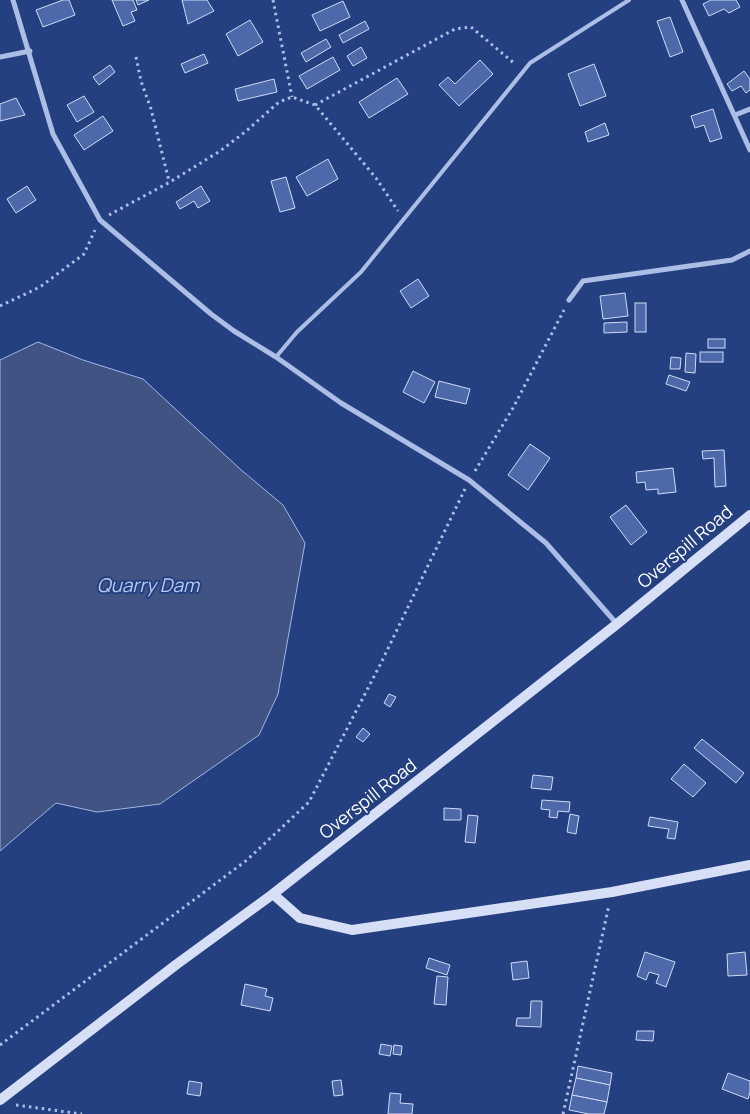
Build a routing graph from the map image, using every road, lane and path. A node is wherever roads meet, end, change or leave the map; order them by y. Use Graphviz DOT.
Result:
graph roads {
  1 [pos="13,0"];
  2 [pos="273,0"];
  3 [pos="629,0"];
  4 [pos="682,0"];
  5 [pos="30,51"];
  6 [pos="136,57"];
  7 [pos="0,58"];
  8 [pos="522,72"];
  9 [pos="292,96"];
  10 [pos="314,105"];
  11 [pos="750,109"];
  12 [pos="735,115"];
  13 [pos="750,150"];
  14 [pos="170,182"];
  15 [pos="403,218"];
  16 [pos="100,220"];
  17 [pos="750,251"];
  18 [pos="569,300"];
  19 [pos="0,306"];
  20 [pos="276,357"];
  21 [pos="469,480"];
  22 [pos="750,515"];
  23 [pos="617,624"];
  24 [pos="750,865"];
  25 [pos="612,892"];
  26 [pos="273,894"];
  27 [pos="0,1045"];
  28 [pos="0,1100"];
  29 [pos="14,1105"];
  30 [pos="82,1114"];
  31 [pos="563,1114"];
  1 -- 5 [label="street"];
  2 -- 9 [label="path"];
  3 -- 8 [label="lane"];
  4 -- 12 [label="street"];
  5 -- 7 [label="street"];
  5 -- 16 [label="street"];
  6 -- 14 [label="path"];
  8 -- 10 [label="path"];
  8 -- 15 [label="lane"];
  9 -- 10 [label="path"];
  9 -- 14 [label="path"];
  10 -- 15 [label="path"];
  11 -- 12 [label="street"];
  12 -- 13 [label="street"];
  14 -- 16 [label="path"];
  15 -- 20 [label="lane"];
  16 -- 19 [label="path"];
  16 -- 20 [label="street"];
  17 -- 18 [label="street"];
  18 -- 21 [label="path"];
  20 -- 21 [label="street"];
  21 -- 23 [label="street"];
  21 -- 27 [label="path"];
  22 -- 23 [label="street, Overspill Road"];
  23 -- 26 [label="street, Overspill Road"];
  24 -- 25 [label="street"];
  25 -- 26 [label="street"];
  25 -- 31 [label="path"];
  26 -- 28 [label="street, Overspill Road"];
  29 -- 30 [label="path"];
}
